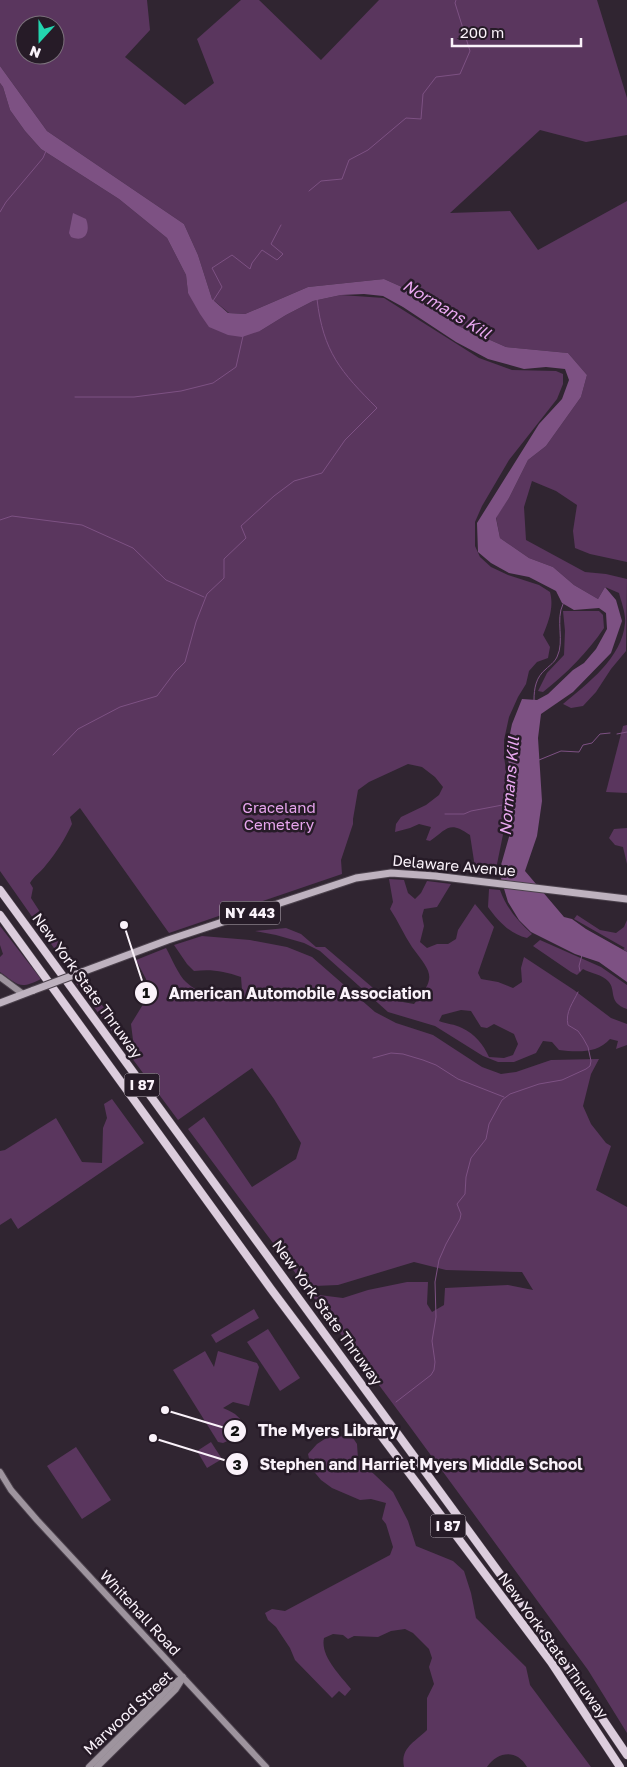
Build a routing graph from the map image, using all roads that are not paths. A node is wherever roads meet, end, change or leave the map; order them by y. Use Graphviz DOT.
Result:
graph roads {
  1 [pos="0,890"];
  2 [pos="627,899"];
  3 [pos="0,915"];
  4 [pos="0,977"];
  5 [pos="24,994"];
  6 [pos="0,1003"];
  7 [pos="0,1472"];
  8 [pos="183,1678"];
  9 [pos="627,1754"];
  10 [pos="89,1767"];
  11 [pos="97,1767"];
  12 [pos="266,1767"];
  13 [pos="620,1767"];
  1 -- 9 [label="highway, New York State Thruway / I 87"];
  2 -- 5 [label="main road, Delaware Avenue / NY 443, bridge"];
  3 -- 13 [label="highway, New York State Thruway / I 87"];
  4 -- 5 [label="street"];
  5 -- 6 [label="main road, Delaware Avenue / NY 443"];
  7 -- 8 [label="street, Whitehall Road"];
  8 -- 10 [label="street, Marwood Street"];
  8 -- 11 [label="street, Marwood Street"];
  8 -- 12 [label="street, Whitehall Road"];
}
